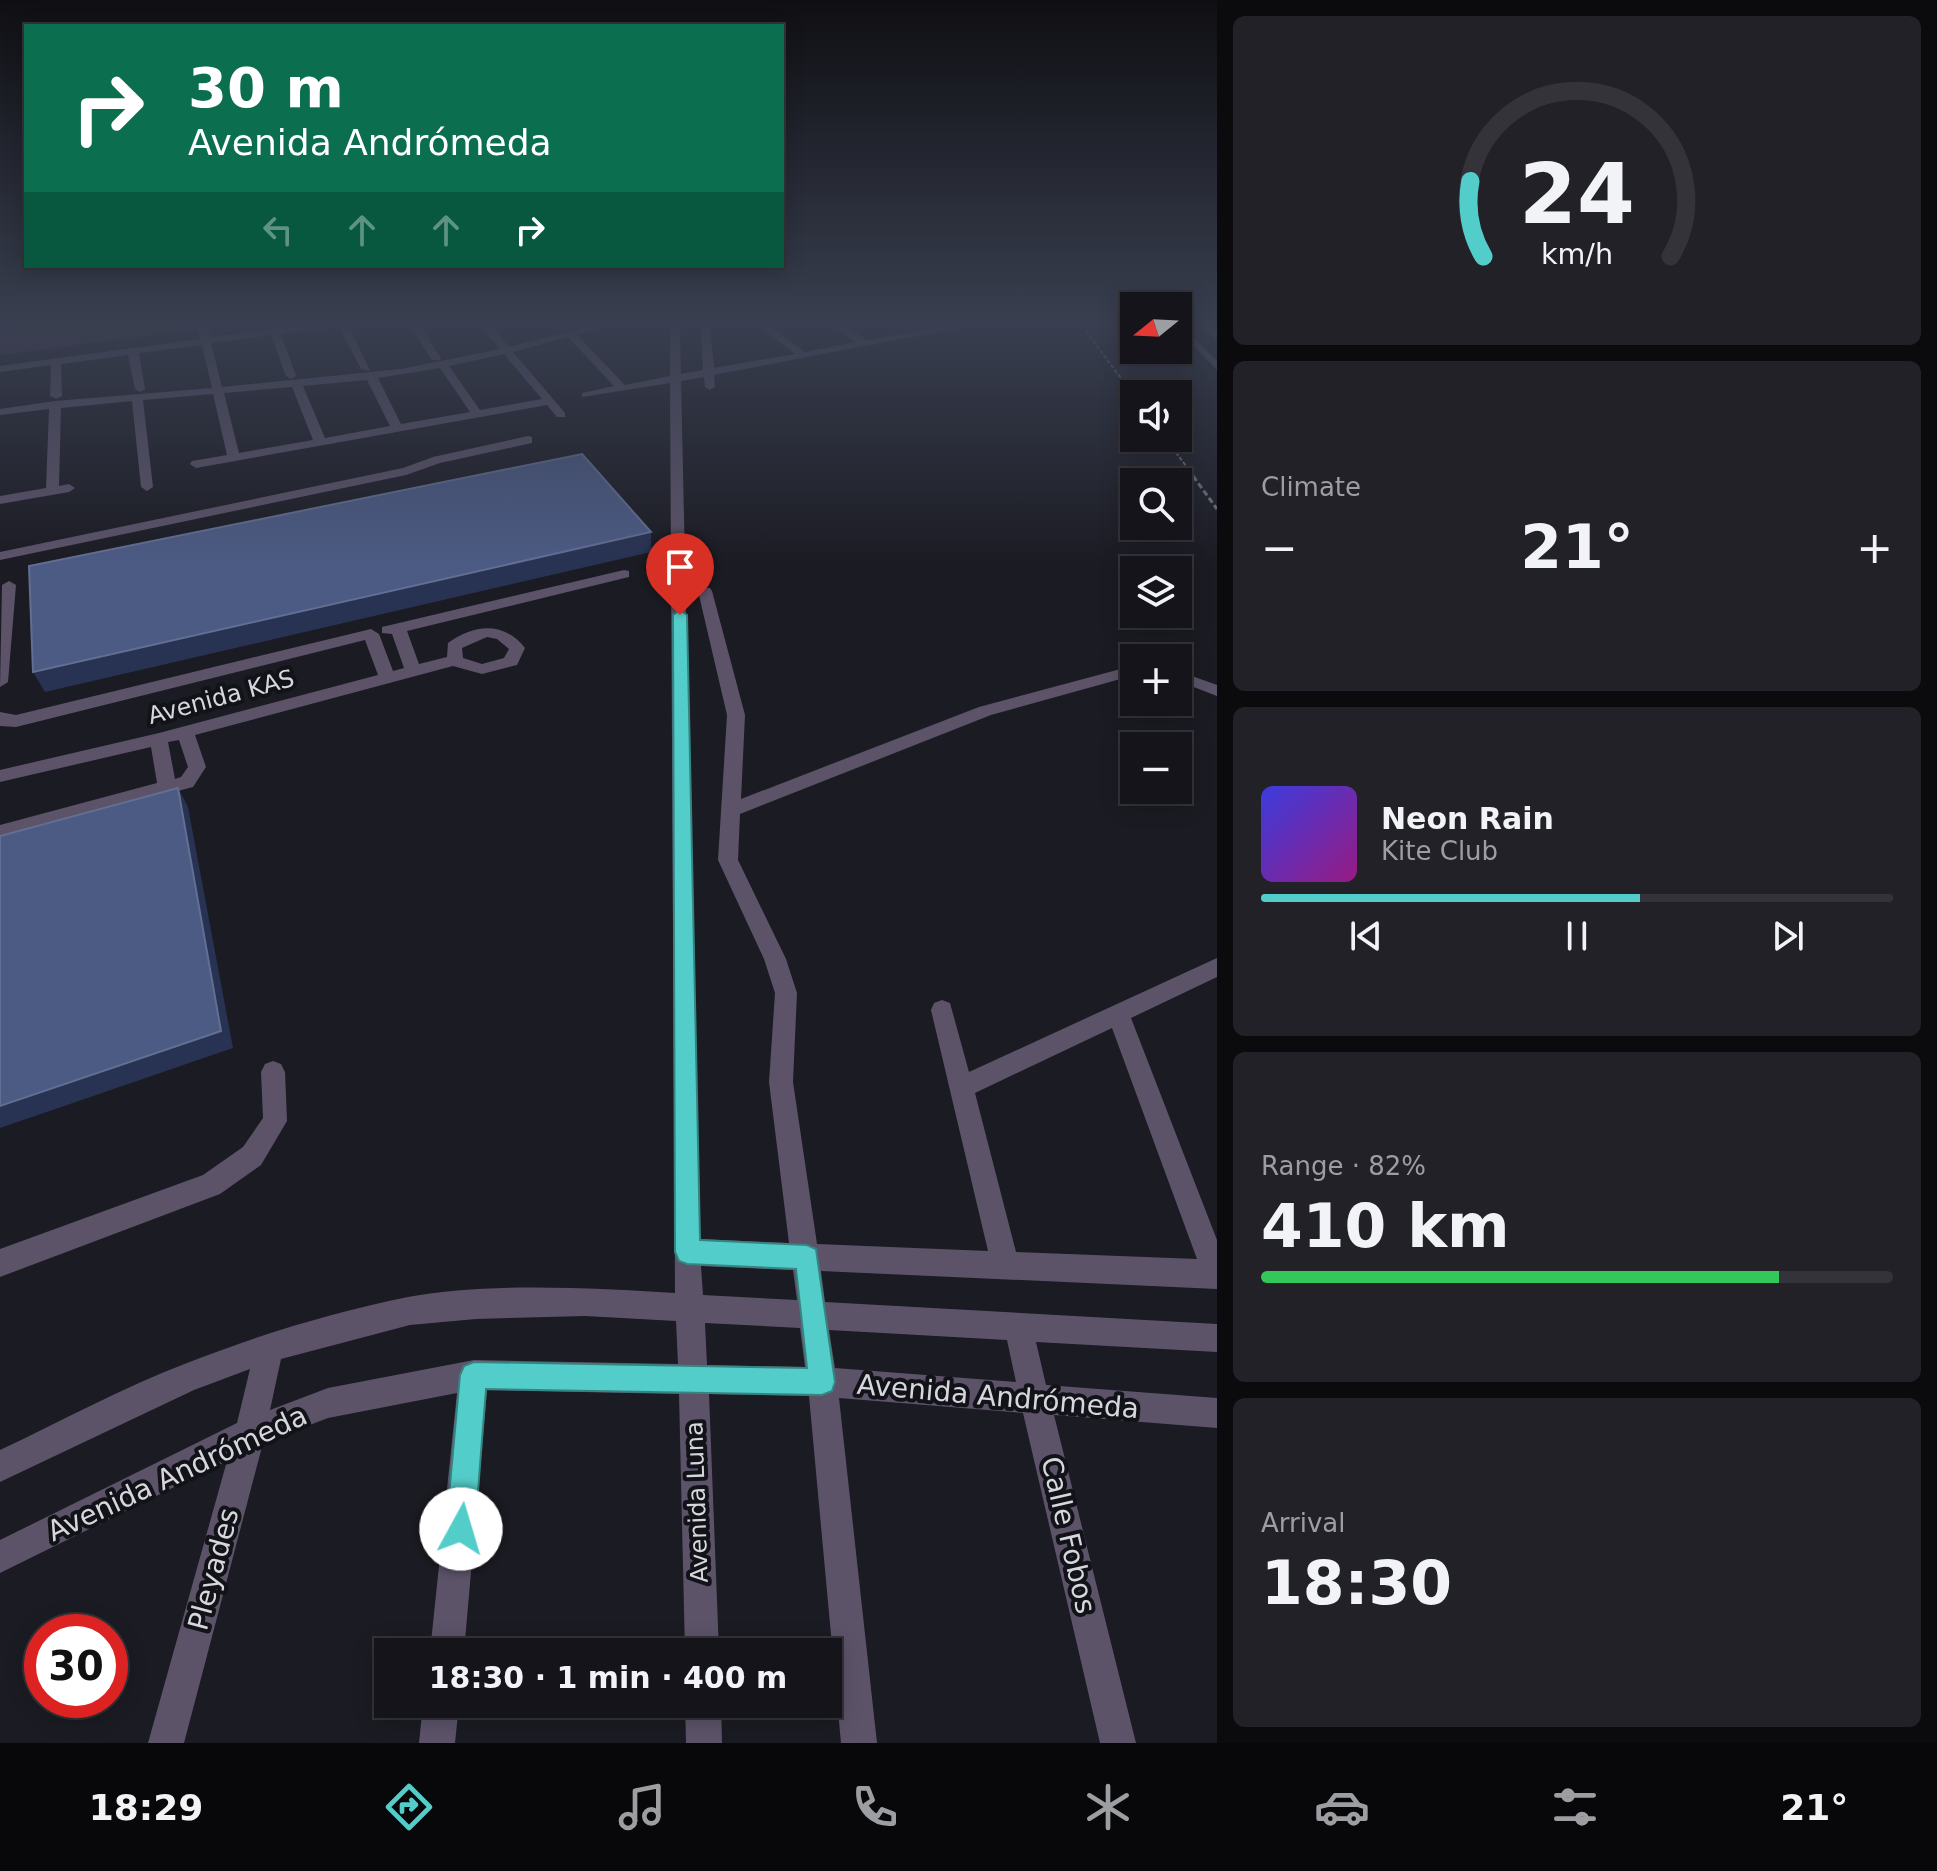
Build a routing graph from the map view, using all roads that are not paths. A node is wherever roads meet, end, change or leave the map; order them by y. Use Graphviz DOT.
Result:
graph roads {
  1 [pos="23,402"];
  2 [pos="44,402"];
  3 [pos="55,402"];
  4 [pos="139,402"];
  5 [pos="222,402"];
  6 [pos="304,402"];
  7 [pos="383,402"];
  8 [pos="469,402"];
  9 [pos="542,402"];
  10 [pos="551,402"];
  11 [pos="678,402"];
  12 [pos="0,404"];
  13 [pos="0,412"];
  14 [pos="477,414"];
  15 [pos="561,415"];
  16 [pos="397,428"];
  17 [pos="528,440"];
  18 [pos="320,441"];
  19 [pos="234,457"];
  20 [pos="196,464"];
  21 [pos="147,487"];
  22 [pos="69,488"];
  23 [pos="52,491"];
  24 [pos="0,500"];
  25 [pos="0,556"];
  26 [pos="624,574"];
  27 [pos="9,585"];
  28 [pos="705,591"];
  29 [pos="398,628"];
  30 [pos="371,634"];
  31 [pos="455,660"];
  32 [pos="413,670"];
  33 [pos="1120,675"];
  34 [pos="387,677"];
  35 [pos="1192,679"];
  36 [pos="0,682"];
  37 [pos="1217,691"];
  38 [pos="0,718"];
  39 [pos="185,731"];
  40 [pos="159,739"];
  41 [pos="0,776"];
  42 [pos="167,788"];
  43 [pos="732,810"];
  44 [pos="0,832"];
  45 [pos="1217,967"];
  46 [pos="942,1010"];
  47 [pos="1118,1014"];
  48 [pos="273,1072"];
  49 [pos="961,1088"];
  50 [pos="687,1252"];
  51 [pos="807,1257"];
  52 [pos="0,1263"];
  53 [pos="1005,1264"];
  54 [pos="1217,1274"];
  55 [pos="689,1309"];
  56 [pos="814,1317"];
  57 [pos="1018,1328"];
  58 [pos="1217,1338"];
  59 [pos="269,1348"];
  60 [pos="474,1375"];
  61 [pos="692,1377"];
  62 [pos="822,1382"];
  63 [pos="1037,1400"];
  64 [pos="1217,1413"];
  65 [pos="250,1433"];
  66 [pos="0,1466"];
  67 [pos="0,1557"];
  68 [pos="448,1638"];
  69 [pos="702,1638"];
  70 [pos="440,1718"];
  71 [pos="703,1718"];
  72 [pos="166,1743"];
  73 [pos="437,1743"];
  74 [pos="704,1743"];
  75 [pos="859,1743"];
  76 [pos="1118,1743"];
  1 -- 12 [label="street"];
  2 -- 13 [label="street"];
  3 -- 23 [label="street"];
  4 -- 21 [label="street"];
  5 -- 19 [label="street"];
  6 -- 18 [label="street"];
  7 -- 16 [label="street"];
  8 -- 14 [label="street"];
  9 -- 14 [label="street"];
  10 -- 15 [label="street"];
  11 -- 50 [label="street, Avenida Luna"];
  14 -- 16 [label="street"];
  16 -- 18 [label="street"];
  17 -- 25 [label="street"];
  18 -- 19 [label="street"];
  19 -- 20 [label="street"];
  22 -- 23 [label="street"];
  23 -- 24 [label="street"];
  26 -- 29 [label="street"];
  27 -- 36 [label="street"];
  28 -- 43 [label="street"];
  29 -- 30 [label="street"];
  29 -- 32 [label="street"];
  30 -- 34 [label="street"];
  30 -- 38 [label="street"];
  31 -- 32 [label="street, Avenida KAS"];
  32 -- 34 [label="street, Avenida KAS"];
  33 -- 43 [label="street"];
  34 -- 39 [label="street, Avenida KAS"];
  35 -- 37 [label="street"];
  39 -- 40 [label="street, Avenida KAS"];
  39 -- 42 [label="street"];
  40 -- 41 [label="street, Avenida KAS"];
  40 -- 42 [label="street"];
  42 -- 44 [label="street"];
  43 -- 51 [label="street"];
  45 -- 47 [label="street"];
  46 -- 49 [label="street"];
  47 -- 49 [label="street"];
  47 -- 54 [label="street"];
  48 -- 52 [label="street"];
  49 -- 53 [label="street"];
  50 -- 51 [label="street"];
  50 -- 55 [label="street, Avenida Luna"];
  51 -- 53 [label="street"];
  51 -- 56 [label="street"];
  53 -- 54 [label="street"];
  55 -- 56 [label="street"];
  55 -- 59 [label="street"];
  55 -- 61 [label="street, Avenida Luna"];
  56 -- 57 [label="street"];
  56 -- 62 [label="street"];
  57 -- 58 [label="street"];
  57 -- 63 [label="street, Calle Fobos"];
  59 -- 65 [label="street, Pleyades"];
  59 -- 66 [label="street"];
  60 -- 61 [label="street, Avenida Andrómeda"];
  60 -- 65 [label="street, Avenida Andrómeda"];
  60 -- 68 [label="street"];
  61 -- 62 [label="street, Avenida Andrómeda"];
  61 -- 69 [label="street, Avenida Luna"];
  62 -- 63 [label="street, Avenida Andrómeda"];
  62 -- 75 [label="street"];
  63 -- 64 [label="street, Avenida Andrómeda"];
  63 -- 76 [label="street, Calle Fobos"];
  65 -- 67 [label="street, Avenida Andrómeda"];
  65 -- 72 [label="street, Pleyades"];
  70 -- 73 [label="street"];
  71 -- 74 [label="street"];
}
